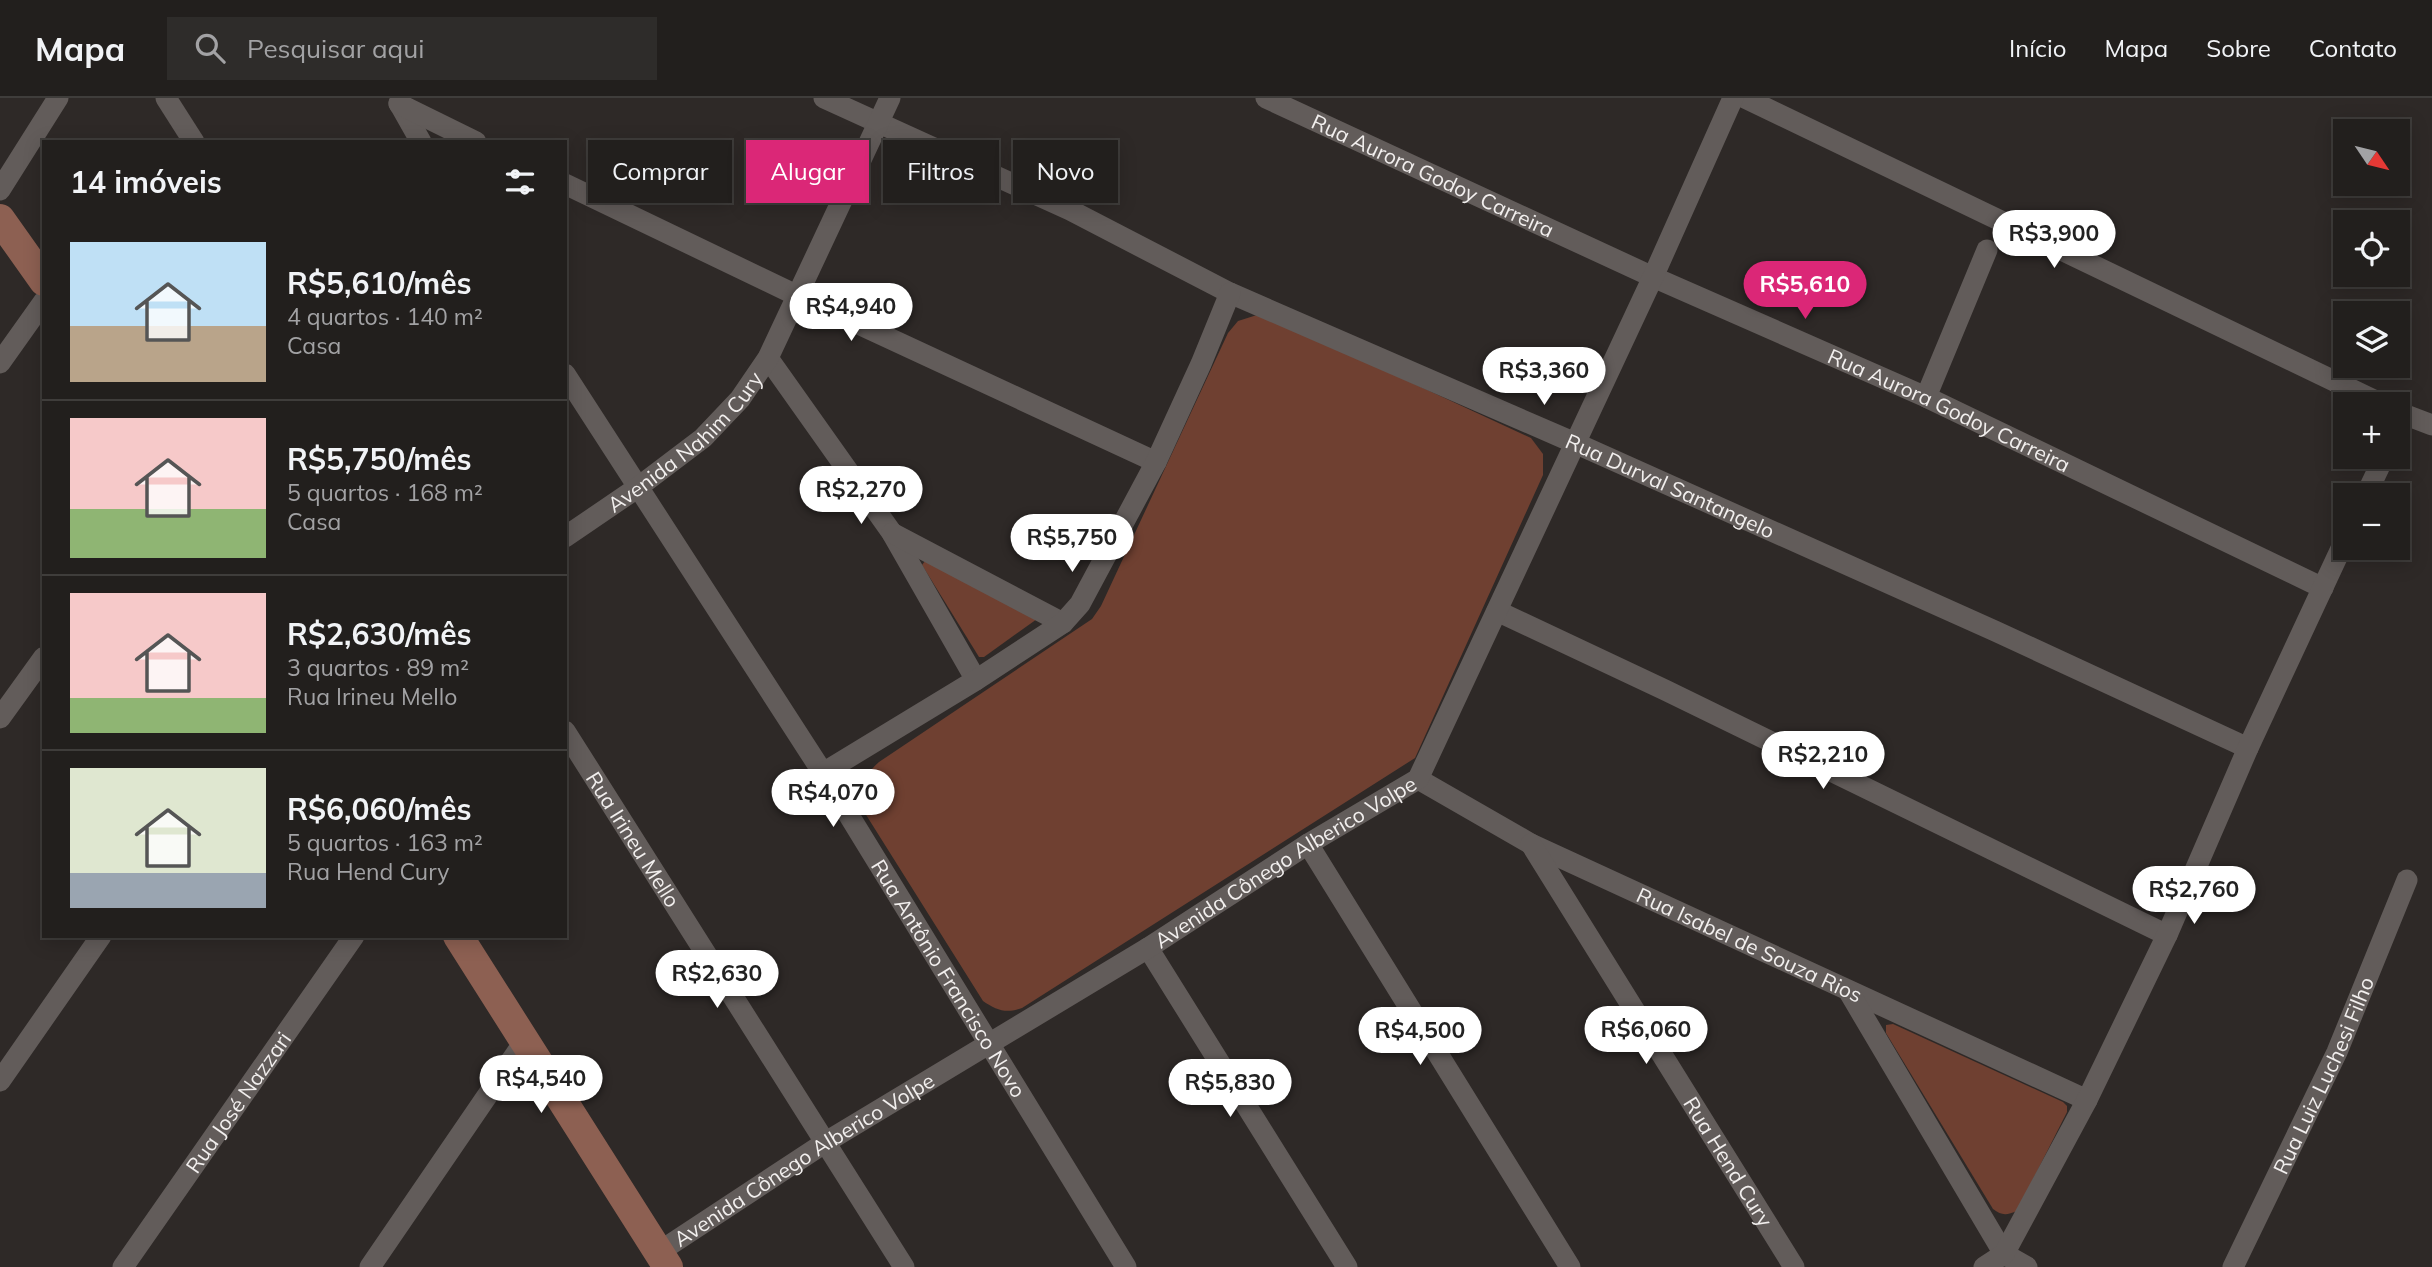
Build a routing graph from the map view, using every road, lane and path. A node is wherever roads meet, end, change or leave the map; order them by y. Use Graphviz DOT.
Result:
graph roads {
  1 [pos="58,98"];
  2 [pos="166,98"];
  3 [pos="824,98"];
  4 [pos="890,98"];
  5 [pos="1266,98"];
  6 [pos="1733,98"];
  7 [pos="1745,98"];
  8 [pos="397,101"];
  9 [pos="878,122"];
  10 [pos="193,140"];
  11 [pos="420,140"];
  12 [pos="473,140"];
  13 [pos="567,185"];
  14 [pos="0,190"];
  15 [pos="0,219"];
  16 [pos="1987,250"];
  17 [pos="1653,276"];
  18 [pos="42,278"];
  19 [pos="1230,293"];
  20 [pos="796,295"];
  21 [pos="42,304"];
  22 [pos="768,358"];
  23 [pos="0,363"];
  24 [pos="567,377"];
  25 [pos="2357,392"];
  26 [pos="1926,397"];
  27 [pos="2410,421"];
  28 [pos="2432,425"];
  29 [pos="1575,443"];
  30 [pos="1156,461"];
  31 [pos="637,488"];
  32 [pos="892,533"];
  33 [pos="567,536"];
  34 [pos="2336,560"];
  35 [pos="2323,588"];
  36 [pos="1496,611"];
  37 [pos="1063,622"];
  38 [pos="42,660"];
  39 [pos="975,680"];
  40 [pos="0,718"];
  41 [pos="567,734"];
  42 [pos="2248,748"];
  43 [pos="823,773"];
  44 [pos="1418,779"];
  45 [pos="1308,844"];
  46 [pos="1531,844"];
  47 [pos="2407,880"];
  48 [pos="2166,935"];
  49 [pos="100,938"];
  50 [pos="353,938"];
  51 [pos="459,938"];
  52 [pos="1148,948"];
  53 [pos="1849,992"];
  54 [pos="524,1042"];
  55 [pos="989,1044"];
  56 [pos="0,1082"];
  57 [pos="2087,1100"];
  58 [pos="825,1142"];
  59 [pos="2004,1254"];
  60 [pos="663,1260"];
  61 [pos="123,1267"];
  62 [pos="370,1267"];
  63 [pos="904,1267"];
  64 [pos="1126,1267"];
  65 [pos="1347,1267"];
  66 [pos="1570,1267"];
  67 [pos="1794,1267"];
  68 [pos="1984,1267"];
  69 [pos="2027,1267"];
  70 [pos="2233,1267"];
  1 -- 14 [label="street"];
  2 -- 10 [label="street"];
  3 -- 9 [label="street, Rua Durval Santangelo"];
  4 -- 9 [label="street, Avenida Nahim Cury"];
  5 -- 17 [label="street, Rua Aurora Godoy Carreira"];
  6 -- 17 [label="street, Avenida Cônego Alberico Volpe"];
  7 -- 25 [label="street"];
  8 -- 11 [label="street"];
  8 -- 12 [label="street"];
  9 -- 19 [label="street, Rua Durval Santangelo"];
  9 -- 20 [label="street, Avenida Nahim Cury"];
  13 -- 20 [label="street"];
  15 -- 18 [label="main road"];
  16 -- 26 [label="street"];
  17 -- 26 [label="street, Rua Aurora Godoy Carreira"];
  17 -- 29 [label="street, Avenida Cônego Alberico Volpe"];
  19 -- 29 [label="street, Rua Durval Santangelo"];
  19 -- 30 [label="street"];
  20 -- 22 [label="street, Avenida Nahim Cury"];
  20 -- 30 [label="street"];
  21 -- 23 [label="street"];
  22 -- 31 [label="street, Avenida Nahim Cury"];
  22 -- 32 [label="street"];
  24 -- 31 [label="street, Rua Antônio Francisco Novo"];
  26 -- 35 [label="street, Rua Aurora Godoy Carreira"];
  27 -- 28 [label="street"];
  29 -- 36 [label="street, Avenida Cônego Alberico Volpe"];
  29 -- 42 [label="street, Rua Durval Santangelo"];
  30 -- 37 [label="street"];
  31 -- 33 [label="street, Avenida Nahim Cury"];
  31 -- 43 [label="street, Rua Antônio Francisco Novo"];
  32 -- 37 [label="street"];
  32 -- 39 [label="street"];
  34 -- 35 [label="street"];
  35 -- 42 [label="street"];
  36 -- 44 [label="street, Avenida Cônego Alberico Volpe"];
  36 -- 48 [label="street"];
  37 -- 39 [label="street"];
  38 -- 40 [label="street"];
  39 -- 43 [label="street"];
  41 -- 58 [label="street, Rua Irineu Mello"];
  42 -- 48 [label="street"];
  43 -- 55 [label="street, Rua Antônio Francisco Novo"];
  44 -- 45 [label="street, Avenida Cônego Alberico Volpe"];
  44 -- 46 [label="street, Rua Isabel de Souza Rios"];
  45 -- 52 [label="street, Avenida Cônego Alberico Volpe"];
  45 -- 66 [label="street"];
  46 -- 53 [label="street, Rua Isabel de Souza Rios"];
  46 -- 67 [label="street, Rua Hend Cury"];
  47 -- 70 [label="street, Rua Luiz Luchesi Filho"];
  48 -- 57 [label="street"];
  49 -- 56 [label="street"];
  50 -- 61 [label="street, Rua José Nazzari"];
  51 -- 54 [label="main road"];
  52 -- 55 [label="street, Avenida Cônego Alberico Volpe"];
  52 -- 65 [label="street"];
  53 -- 57 [label="street, Rua Isabel de Souza Rios"];
  53 -- 59 [label="street"];
  54 -- 60 [label="main road"];
  54 -- 62 [label="street"];
  55 -- 58 [label="street, Avenida Cônego Alberico Volpe"];
  55 -- 64 [label="street, Rua Antônio Francisco Novo"];
  57 -- 59 [label="street"];
  58 -- 60 [label="street, Avenida Cônego Alberico Volpe"];
  58 -- 63 [label="street, Rua Irineu Mello"];
  59 -- 68 [label="street"];
  59 -- 69 [label="street"];
}
